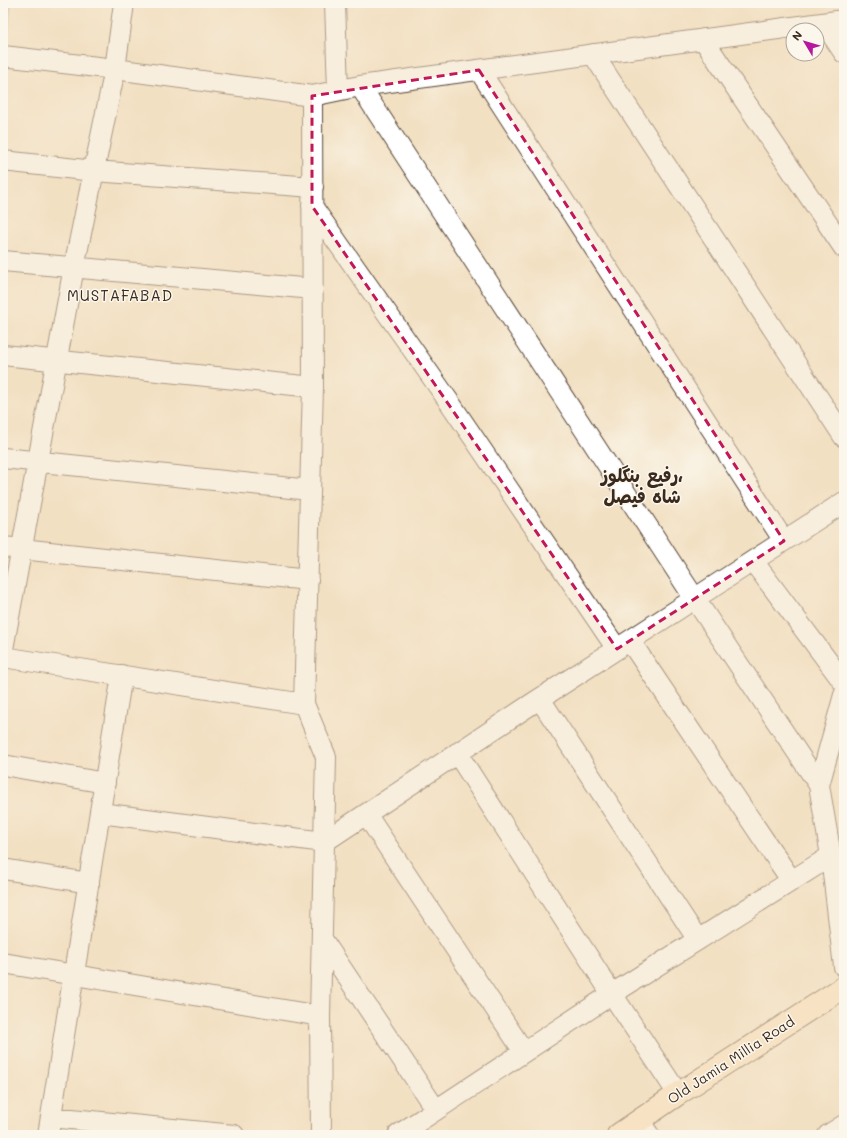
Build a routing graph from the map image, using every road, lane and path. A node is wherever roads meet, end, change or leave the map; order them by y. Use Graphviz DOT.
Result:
graph roads {
  1 [pos="124,3"];
  2 [pos="335,3"];
  3 [pos="844,20"];
  4 [pos="825,23"];
  5 [pos="825,24"];
  6 [pos="785,28"];
  7 [pos="703,39"];
  8 [pos="844,53"];
  9 [pos="593,54"];
  10 [pos="3,56"];
  11 [pos="115,69"];
  12 [pos="479,70"];
  13 [pos="360,86"];
  14 [pos="338,90"];
  15 [pos="312,96"];
  16 [pos="3,161"];
  17 [pos="94,171"];
  18 [pos="313,197"];
  19 [pos="844,248"];
  20 [pos="3,261"];
  21 [pos="74,267"];
  22 [pos="313,289"];
  23 [pos="3,356"];
  24 [pos="57,362"];
  25 [pos="313,387"];
  26 [pos="844,438"];
  27 [pos="3,458"];
  28 [pos="38,462"];
  29 [pos="310,490"];
  30 [pos="844,502"];
  31 [pos="784,541"];
  32 [pos="12,548"];
  33 [pos="753,561"];
  34 [pos="308,580"];
  35 [pos="694,599"];
  36 [pos="623,645"];
  37 [pos="3,649"];
  38 [pos="3,657"];
  39 [pos="122,676"];
  40 [pos="844,683"];
  41 [pos="844,696"];
  42 [pos="540,699"];
  43 [pos="304,704"];
  44 [pos="457,753"];
  45 [pos="3,765"];
  46 [pos="105,783"];
  47 [pos="819,785"];
  48 [pos="100,813"];
  49 [pos="366,814"];
  50 [pos="324,842"];
  51 [pos="831,856"];
  52 [pos="3,868"];
  53 [pos="791,880"];
  54 [pos="89,883"];
  55 [pos="322,939"];
  56 [pos="698,940"];
  57 [pos="3,963"];
  58 [pos="844,967"];
  59 [pos="74,975"];
  60 [pos="844,987"];
  61 [pos="612,994"];
  62 [pos="320,1016"];
  63 [pos="524,1052"];
  64 [pos="678,1094"];
  65 [pos="436,1110"];
  66 [pos="50,1126"];
  67 [pos="644,1128"];
  68 [pos="234,1135"];
  69 [pos="321,1135"];
  70 [pos="398,1135"];
  71 [pos="618,1135"];
  1 -- 11 [label="street"];
  2 -- 14 [label="street"];
  3 -- 4 [label="street"];
  5 -- 8 [label="street"];
  6 -- 7 [label="street"];
  7 -- 9 [label="street"];
  7 -- 19 [label="street"];
  9 -- 12 [label="street"];
  9 -- 26 [label="street"];
  10 -- 11 [label="street"];
  11 -- 15 [label="street"];
  11 -- 17 [label="street"];
  12 -- 13 [label="street"];
  12 -- 31 [label="street"];
  13 -- 14 [label="street"];
  13 -- 35 [label="street"];
  14 -- 15 [label="street"];
  15 -- 18 [label="street"];
  16 -- 17 [label="street"];
  17 -- 18 [label="street"];
  17 -- 21 [label="street"];
  18 -- 22 [label="street"];
  18 -- 36 [label="street"];
  20 -- 21 [label="street"];
  21 -- 22 [label="street"];
  21 -- 24 [label="street"];
  22 -- 25 [label="street"];
  23 -- 24 [label="street"];
  24 -- 25 [label="street"];
  24 -- 28 [label="street"];
  25 -- 29 [label="street"];
  27 -- 28 [label="street"];
  28 -- 29 [label="street"];
  28 -- 32 [label="street"];
  29 -- 34 [label="street"];
  30 -- 31 [label="street"];
  31 -- 33 [label="street"];
  32 -- 34 [label="street"];
  32 -- 37 [label="street"];
  33 -- 35 [label="street"];
  33 -- 40 [label="street"];
  34 -- 43 [label="street"];
  35 -- 36 [label="street"];
  35 -- 47 [label="street"];
  36 -- 42 [label="street"];
  36 -- 53 [label="street"];
  38 -- 39 [label="street"];
  39 -- 43 [label="street"];
  39 -- 46 [label="street"];
  41 -- 47 [label="street"];
  42 -- 44 [label="street"];
  42 -- 56 [label="street"];
  43 -- 50 [label="street"];
  44 -- 49 [label="street"];
  44 -- 61 [label="street"];
  45 -- 46 [label="street"];
  46 -- 48 [label="street"];
  47 -- 51 [label="street"];
  48 -- 50 [label="street"];
  48 -- 54 [label="street"];
  49 -- 50 [label="street"];
  49 -- 63 [label="street"];
  50 -- 55 [label="street"];
  51 -- 53 [label="street"];
  51 -- 58 [label="street"];
  52 -- 54 [label="street"];
  53 -- 56 [label="street"];
  54 -- 59 [label="street"];
  55 -- 62 [label="street"];
  55 -- 65 [label="street"];
  56 -- 61 [label="street"];
  57 -- 59 [label="street"];
  59 -- 62 [label="street"];
  59 -- 66 [label="street"];
  60 -- 64 [label="street, Old Jamia Millia Road"];
  61 -- 63 [label="street"];
  61 -- 64 [label="street"];
  62 -- 69 [label="street"];
  63 -- 65 [label="street"];
  64 -- 67 [label="street, Old Jamia Millia Road"];
  65 -- 70 [label="street"];
  66 -- 68 [label="street"];
  67 -- 71 [label="street, Old Jamia Millia Road"];
}
